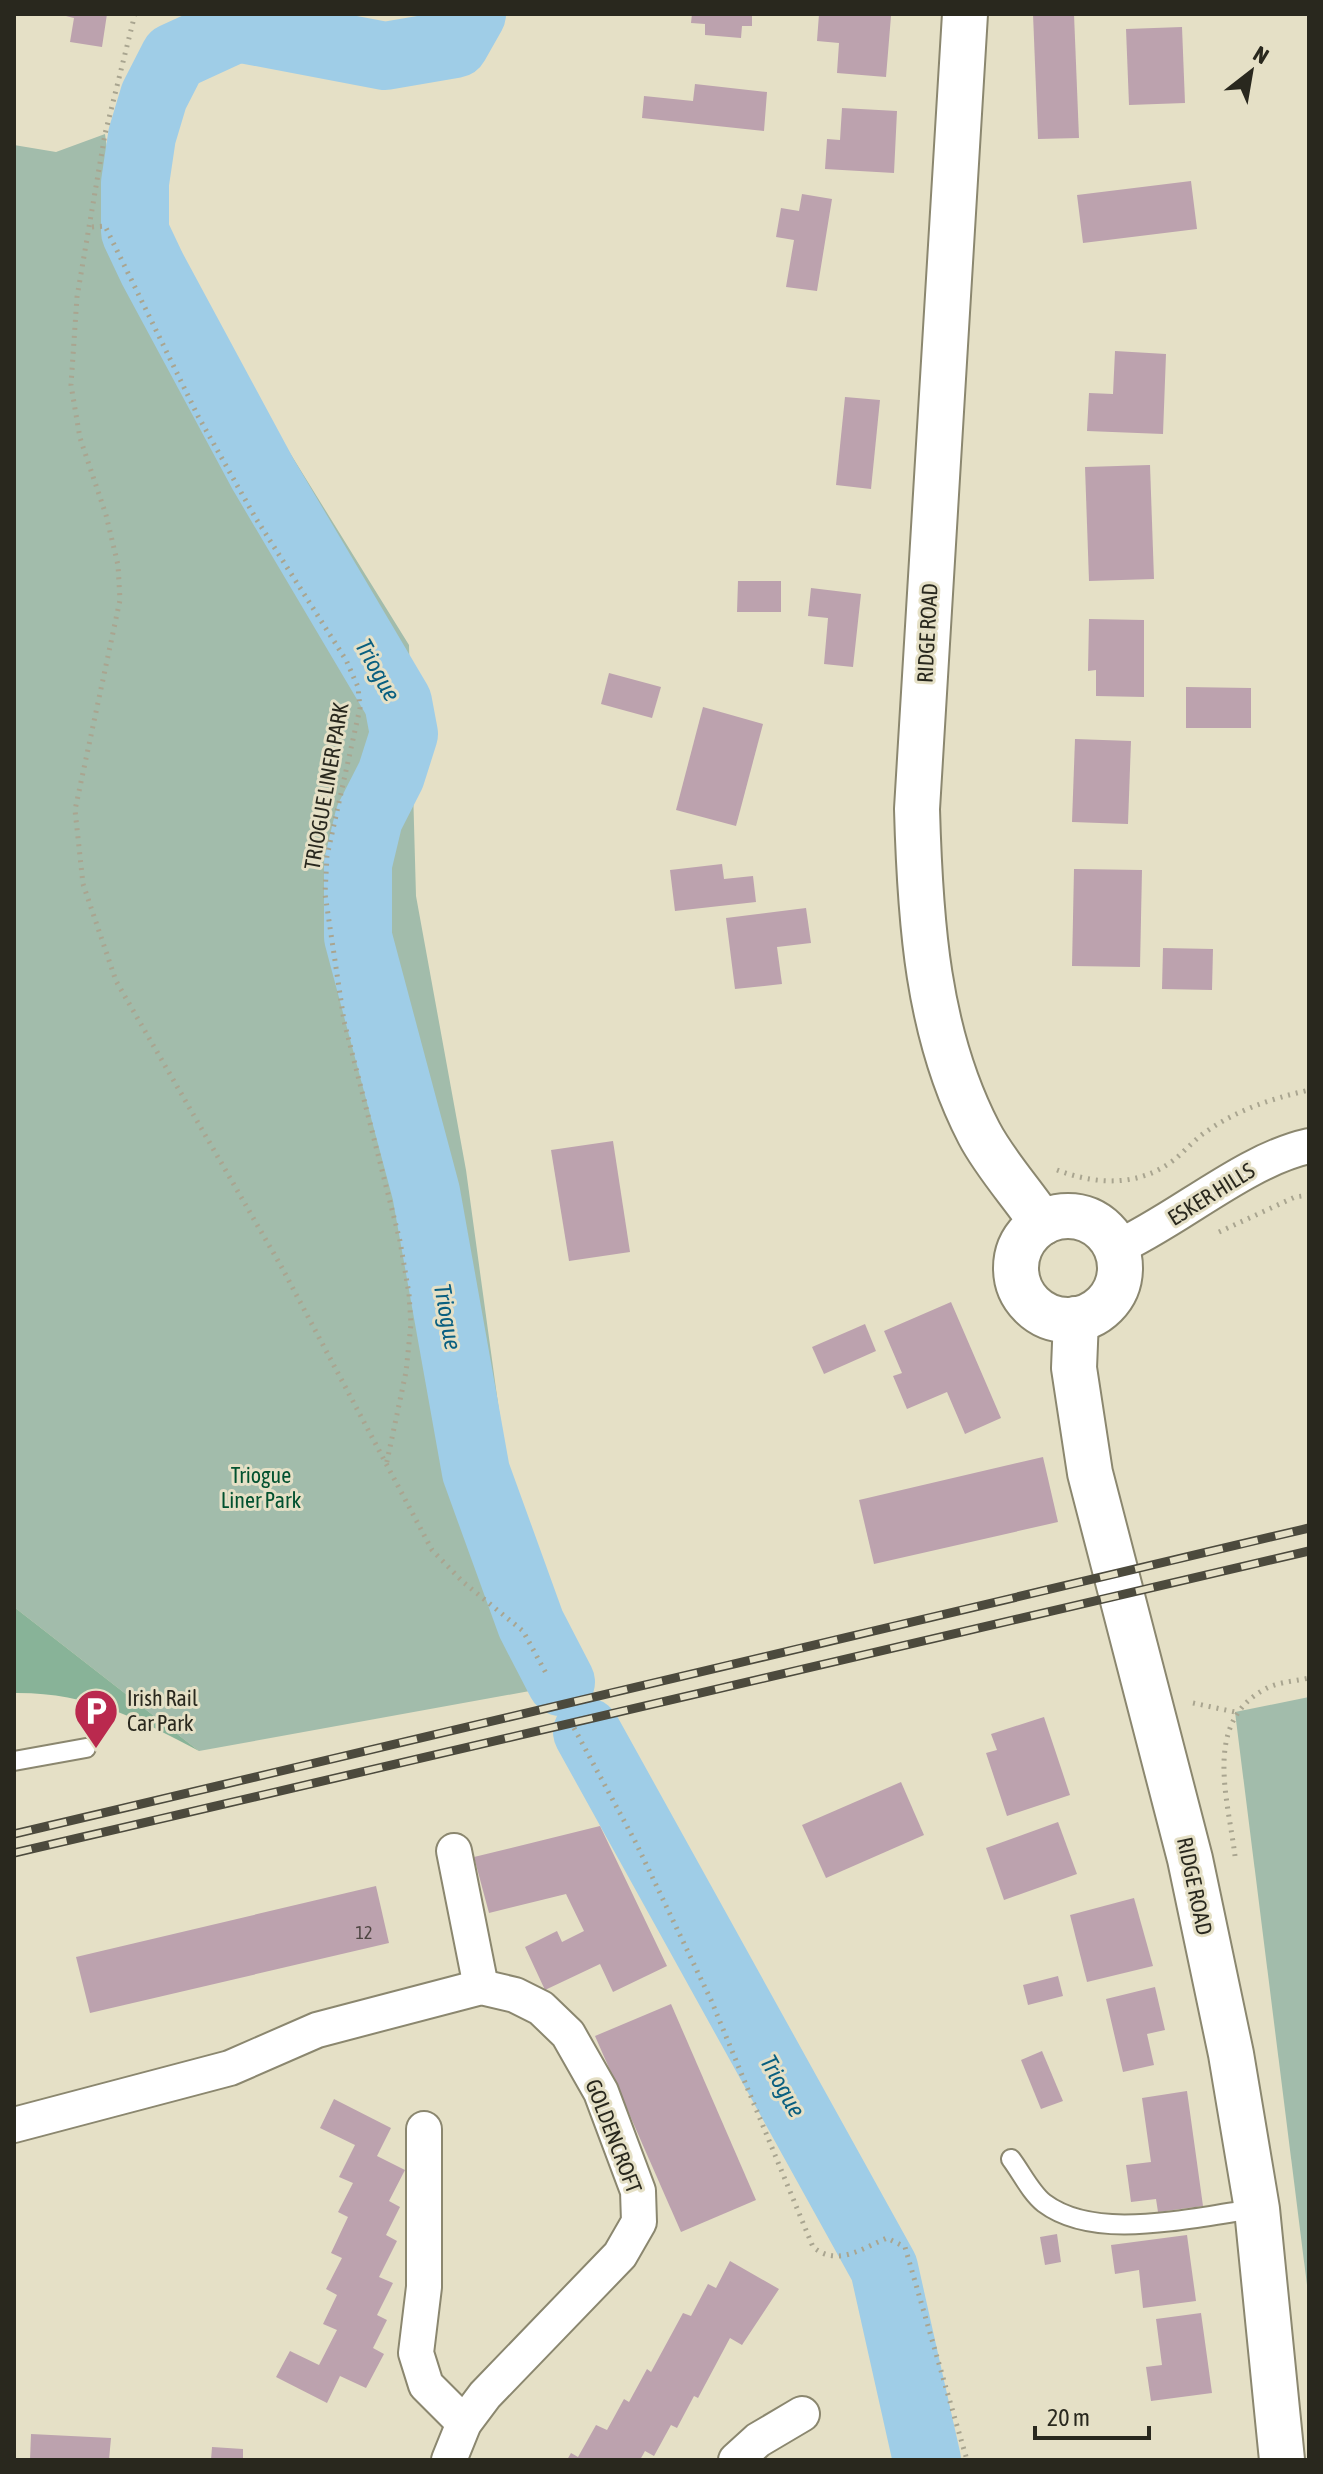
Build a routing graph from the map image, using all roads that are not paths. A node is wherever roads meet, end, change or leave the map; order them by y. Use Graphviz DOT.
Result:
graph roads {
  1 [pos="965,14"];
  2 [pos="1309,1146"];
  3 [pos="1042,1223"];
  4 [pos="1116,1248"];
  5 [pos="1076,1319"];
  6 [pos="86,1748"];
  7 [pos="14,1761"];
  8 [pos="454,1851"];
  9 [pos="481,1987"];
  10 [pos="14,2125"];
  11 [pos="424,2129"];
  12 [pos="1011,2159"];
  13 [pos="1257,2209"];
  14 [pos="802,2414"];
  15 [pos="464,2423"];
  16 [pos="449,2460"];
  17 [pos="736,2460"];
  18 [pos="1282,2460"];
  1 -- 3 [label="street, RIDGE ROAD"];
  2 -- 4 [label="street, ESKER HILLS"];
  3 -- 4 [label="street"];
  3 -- 5 [label="street"];
  4 -- 5 [label="street"];
  5 -- 13 [label="street, RIDGE ROAD"];
  6 -- 7 [label="lane"];
  8 -- 9 [label="street"];
  9 -- 10 [label="street, GOLDENCROFT"];
  9 -- 15 [label="street, GOLDENCROFT"];
  11 -- 15 [label="street"];
  12 -- 13 [label="lane"];
  13 -- 18 [label="street, RIDGE ROAD"];
  14 -- 17 [label="street"];
  15 -- 16 [label="street, GOLDENCROFT"];
}
